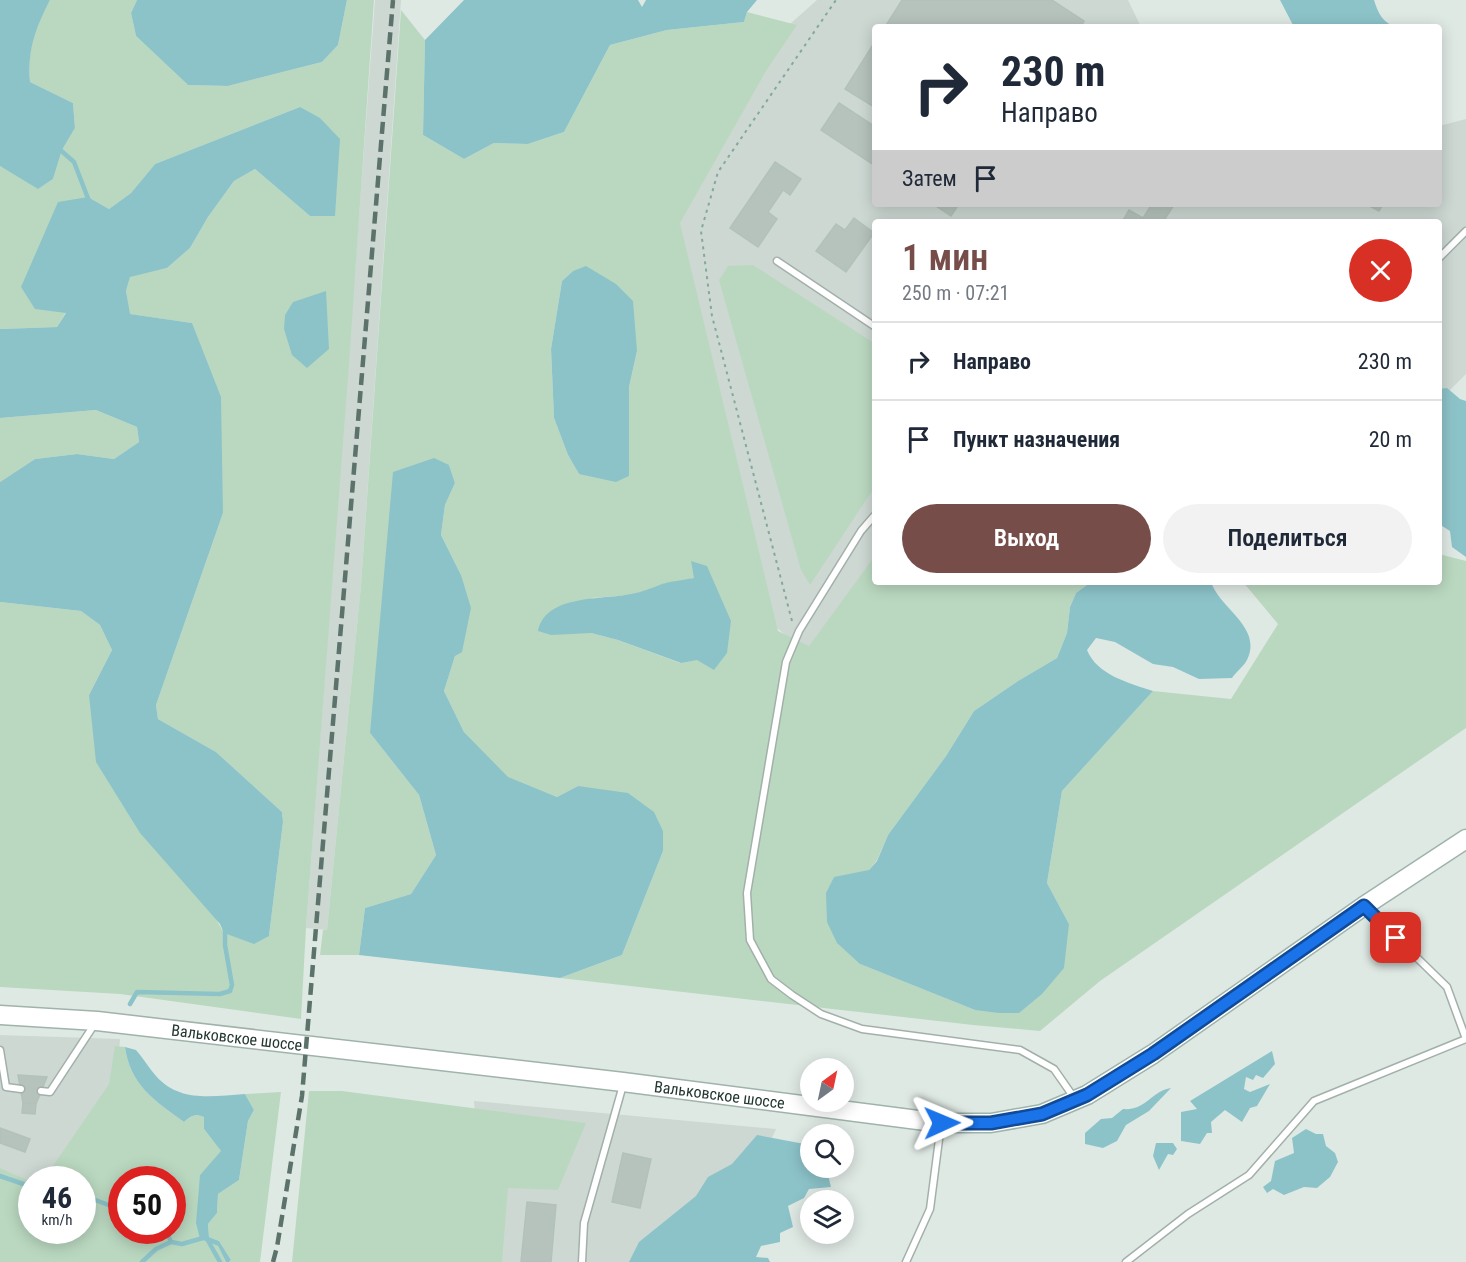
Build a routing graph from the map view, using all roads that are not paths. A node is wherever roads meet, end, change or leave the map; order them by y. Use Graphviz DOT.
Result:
graph roads {
  1 [pos="1466,231"];
  2 [pos="1442,255"];
  3 [pos="777,261"];
  4 [pos="872,325"];
  5 [pos="872,518"];
  6 [pos="1466,838"];
  7 [pos="1364,906"];
  8 [pos="0,1015"];
  9 [pos="97,1021"];
  10 [pos="1466,1039"];
  11 [pos="0,1050"];
  12 [pos="624,1082"];
  13 [pos="21,1089"];
  14 [pos="41,1091"];
  15 [pos="1076,1100"];
  16 [pos="942,1123"];
  17 [pos="582,1262"];
  18 [pos="906,1262"];
  19 [pos="1126,1262"];
  1 -- 2 [label="lane"];
  3 -- 4 [label="lane"];
  5 -- 15 [label="lane"];
  6 -- 7 [label="main road, Вальковское шоссе"];
  7 -- 10 [label="lane"];
  7 -- 15 [label="main road, Вальковское шоссе"];
  8 -- 9 [label="main road, Вальковское шоссе"];
  9 -- 12 [label="main road, Вальковское шоссе"];
  9 -- 14 [label="lane"];
  10 -- 19 [label="lane"];
  11 -- 13 [label="lane"];
  12 -- 16 [label="main road, Вальковское шоссе"];
  12 -- 17 [label="lane"];
  15 -- 16 [label="main road, Вальковское шоссе"];
  16 -- 18 [label="lane"];
}
